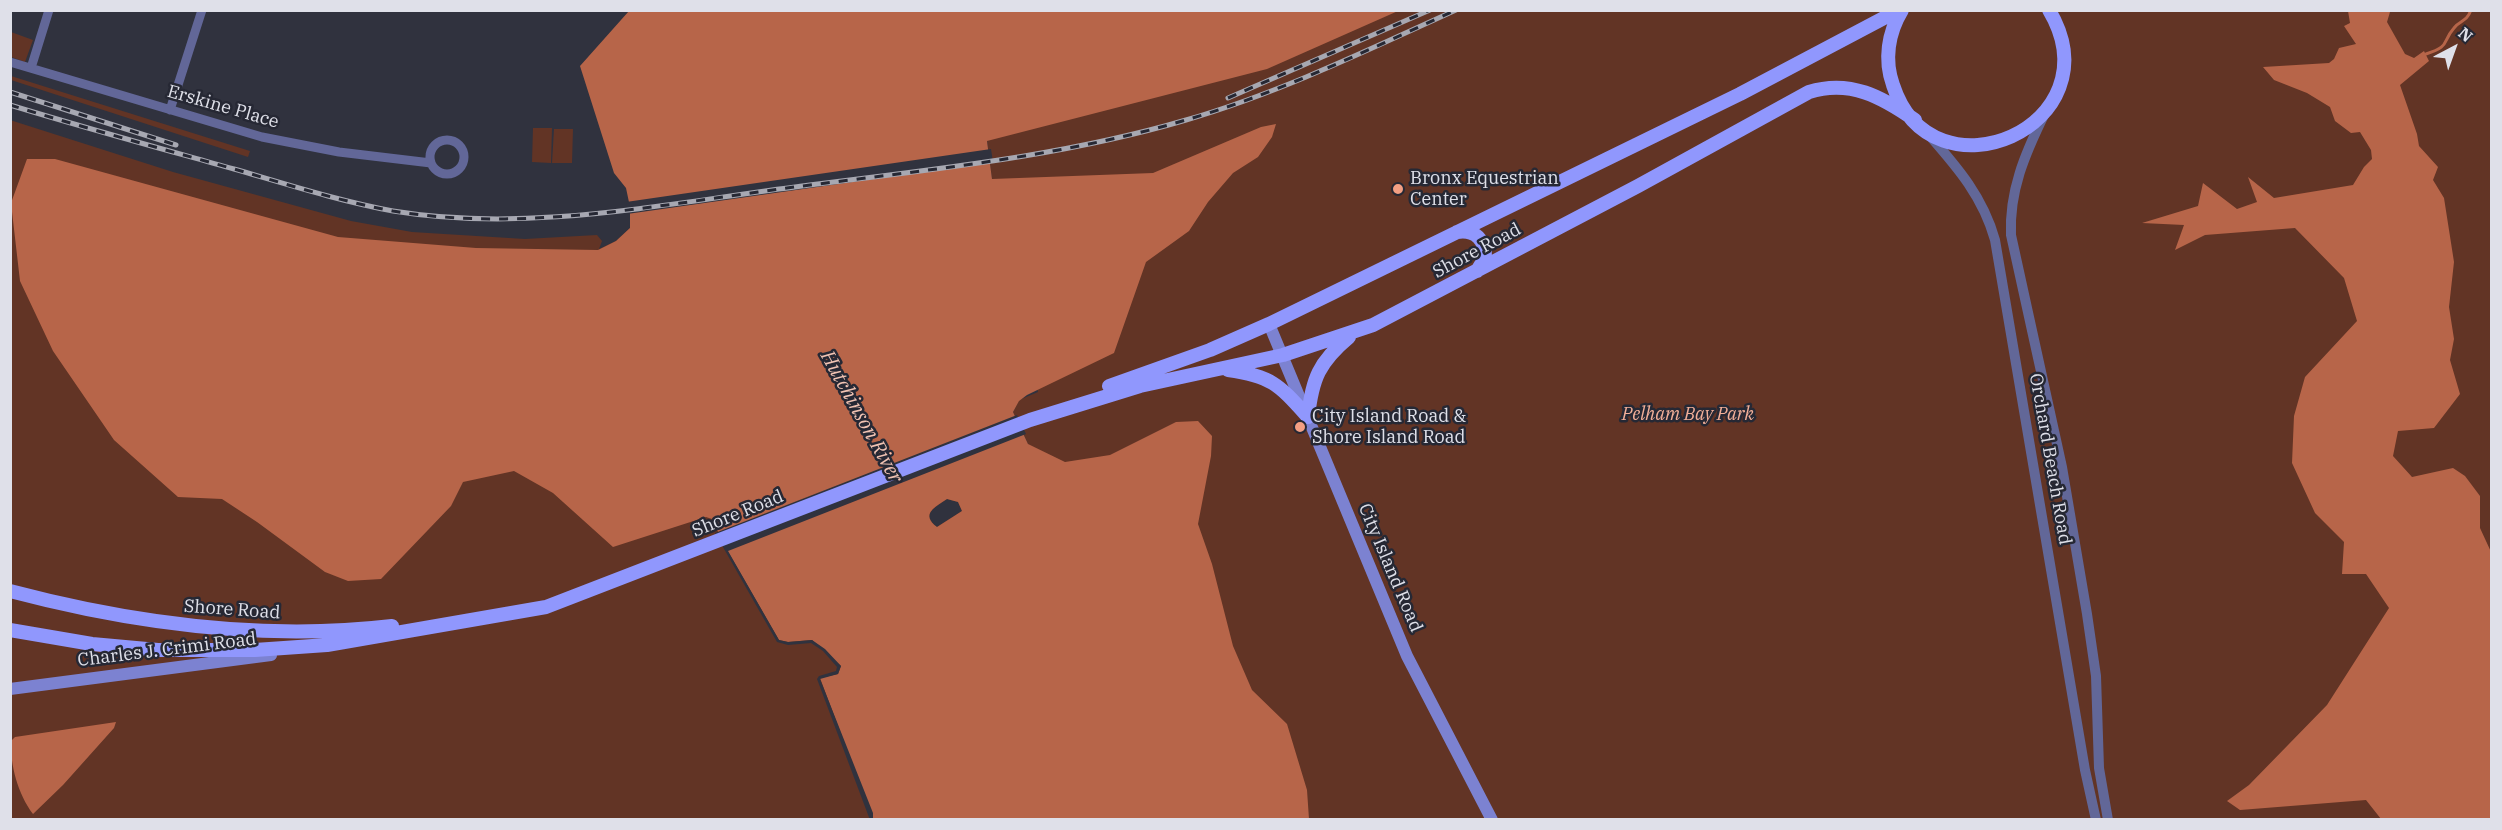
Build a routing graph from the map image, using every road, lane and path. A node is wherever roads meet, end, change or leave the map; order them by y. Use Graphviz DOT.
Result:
graph roads {
  1 [pos="49,10"];
  2 [pos="202,10"];
  3 [pos="1901,10"];
  4 [pos="2049,10"];
  5 [pos="2055,10"];
  6 [pos="2059,32"];
  7 [pos="10,62"];
  8 [pos="31,68"];
  9 [pos="170,110"];
  10 [pos="2045,111"];
  11 [pos="1918,123"];
  12 [pos="431,163"];
  13 [pos="1455,232"];
  14 [pos="1475,272"];
  15 [pos="1269,324"];
  16 [pos="1354,332"];
  17 [pos="1282,355"];
  18 [pos="1220,369"];
  19 [pos="1308,417"];
  20 [pos="1030,420"];
  21 [pos="10,591"];
  22 [pos="454,622"];
  23 [pos="10,630"];
  24 [pos="327,645"];
  25 [pos="10,689"];
  26 [pos="1492,819"];
  27 [pos="2096,819"];
  28 [pos="2108,819"];
  1 -- 8 [label="street"];
  2 -- 9 [label="street"];
  3 -- 11 [label="main road"];
  3 -- 13 [label="main road, Shore Road"];
  4 -- 6 [label="main road"];
  5 -- 6 [label="main road"];
  6 -- 10 [label="main road"];
  7 -- 8 [label="street, Erskine Place"];
  8 -- 9 [label="street, Erskine Place"];
  9 -- 12 [label="street, Erskine Place"];
  10 -- 11 [label="main road, Shore Road"];
  10 -- 28 [label="street, Orchard Beach Road"];
  11 -- 14 [label="main road, Shore Road"];
  11 -- 27 [label="street, Orchard Beach Road"];
  13 -- 14 [label="main road"];
  13 -- 15 [label="main road, Shore Road"];
  14 -- 16 [label="main road, Shore Road"];
  15 -- 17 [label="main road, City Island Road"];
  15 -- 20 [label="main road, Shore Road"];
  16 -- 17 [label="main road, Shore Road"];
  16 -- 19 [label="main road"];
  17 -- 18 [label="main road, Shore Road"];
  17 -- 19 [label="main road, City Island Road"];
  18 -- 19 [label="main road"];
  18 -- 20 [label="main road, Shore Road"];
  19 -- 26 [label="main road, City Island Road"];
  20 -- 22 [label="main road, Shore Road"];
  21 -- 22 [label="main road, Shore Road"];
  22 -- 24 [label="main road, Shore Road"];
  23 -- 24 [label="main road, Shore Road"];
  24 -- 25 [label="main road, Charles J. Crimi Road"];
}
